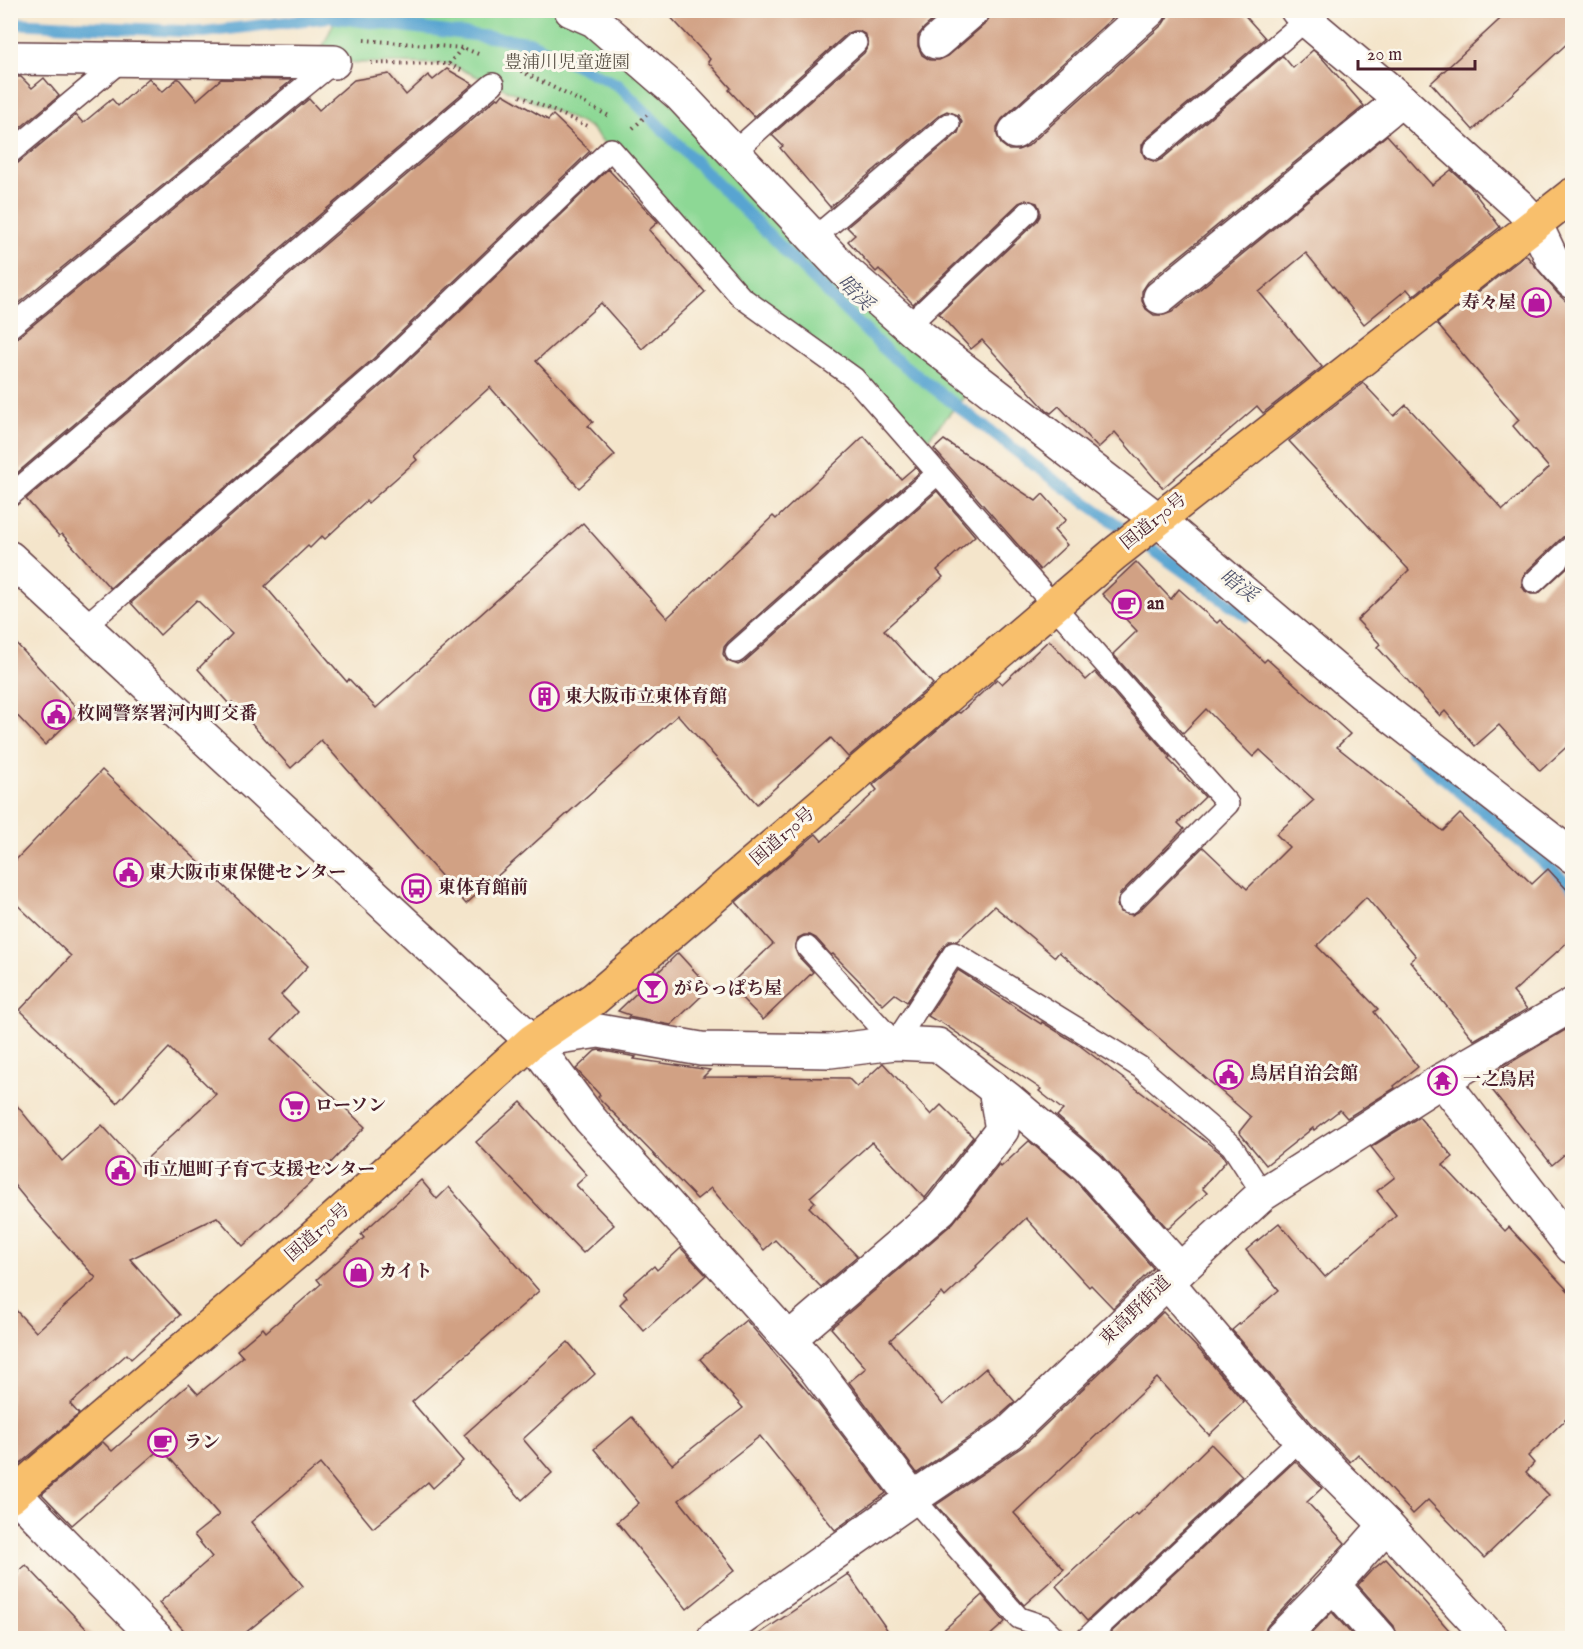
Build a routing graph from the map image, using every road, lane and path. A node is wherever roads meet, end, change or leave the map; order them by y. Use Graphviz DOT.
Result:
graph roads {
  1 [pos="973,10"];
  2 [pos="1150,10"];
  3 [pos="590,14"];
  4 [pos="1301,15"];
  5 [pos="936,42"];
  6 [pos="856,44"];
  7 [pos="463,48"];
  8 [pos="483,56"];
  9 [pos="10,58"];
  10 [pos="122,60"];
  11 [pos="334,62"];
  12 [pos="449,64"];
  13 [pos="514,67"];
  14 [pos="493,84"];
  15 [pos="1401,100"];
  16 [pos="613,118"];
  17 [pos="623,123"];
  18 [pos="949,124"];
  19 [pos="1015,132"];
  20 [pos="640,137"];
  21 [pos="1154,149"];
  22 [pos="734,152"];
  23 [pos="10,153"];
  24 [pos="1572,195"];
  25 [pos="1028,212"];
  26 [pos="1535,223"];
  27 [pos="814,238"];
  28 [pos="1572,282"];
  29 [pos="1160,297"];
  30 [pos="908,326"];
  31 [pos="10,327"];
  32 [pos="937,474"];
  33 [pos="10,496"];
  34 [pos="1155,520"];
  35 [pos="1572,546"];
  36 [pos="10,558"];
  37 [pos="1534,582"];
  38 [pos="1052,606"];
  39 [pos="84,627"];
  40 [pos="736,652"];
  41 [pos="1572,856"];
  42 [pos="1129,903"];
  43 [pos="807,947"];
  44 [pos="1572,1005"];
  45 [pos="531,1041"];
  46 [pos="896,1043"];
  47 [pos="1442,1080"];
  48 [pos="995,1089"];
  49 [pos="1263,1194"];
  50 [pos="1572,1247"];
  51 [pos="1173,1276"];
  52 [pos="789,1339"];
  53 [pos="1300,1439"];
  54 [pos="12,1494"];
  55 [pos="913,1498"];
  56 [pos="1386,1525"];
  57 [pos="1333,1585"];
  58 [pos="156,1638"];
  59 [pos="714,1638"];
  60 [pos="1055,1638"];
  61 [pos="1087,1638"];
  62 [pos="1281,1638"];
  63 [pos="1380,1638"];
  64 [pos="1491,1638"];
  1 -- 5 [label="street"];
  2 -- 19 [label="street"];
  3 -- 22 [label="street"];
  4 -- 15 [label="street"];
  4 -- 21 [label="lane"];
  6 -- 22 [label="lane"];
  7 -- 8 [label="path"];
  7 -- 11 [label="path"];
  7 -- 12 [label="path"];
  9 -- 10 [label="street"];
  10 -- 11 [label="street"];
  10 -- 23 [label="lane"];
  11 -- 31 [label="lane"];
  13 -- 16 [label="path"];
  14 -- 33 [label="lane"];
  15 -- 26 [label="street"];
  15 -- 29 [label="street"];
  17 -- 20 [label="path"];
  18 -- 27 [label="lane"];
  22 -- 27 [label="street"];
  24 -- 26 [label="highway, 国道170号"];
  25 -- 30 [label="lane"];
  26 -- 28 [label="street"];
  26 -- 34 [label="highway, 国道170号"];
  27 -- 30 [label="street"];
  30 -- 34 [label="street"];
  32 -- 38 [label="lane"];
  32 -- 39 [label="lane"];
  32 -- 40 [label="lane"];
  34 -- 38 [label="highway, 国道170号"];
  34 -- 41 [label="street"];
  35 -- 37 [label="lane"];
  36 -- 39 [label="street"];
  38 -- 42 [label="lane"];
  38 -- 45 [label="highway, 国道170号"];
  39 -- 45 [label="street"];
  43 -- 46 [label="lane"];
  44 -- 47 [label="street, 東高野街道"];
  45 -- 46 [label="street"];
  45 -- 52 [label="street"];
  45 -- 54 [label="highway, 国道170号"];
  46 -- 48 [label="street"];
  46 -- 49 [label="lane"];
  47 -- 49 [label="street, 東高野街道"];
  47 -- 50 [label="street"];
  48 -- 51 [label="street"];
  48 -- 52 [label="street"];
  49 -- 51 [label="street, 東高野街道"];
  51 -- 53 [label="street"];
  51 -- 55 [label="street, 東高野街道"];
  52 -- 55 [label="street"];
  53 -- 56 [label="street"];
  53 -- 61 [label="lane"];
  54 -- 58 [label="street"];
  55 -- 59 [label="street, 東高野街道"];
  55 -- 60 [label="lane"];
  56 -- 57 [label="street"];
  56 -- 64 [label="street"];
  57 -- 62 [label="street"];
  57 -- 63 [label="street"];
}
